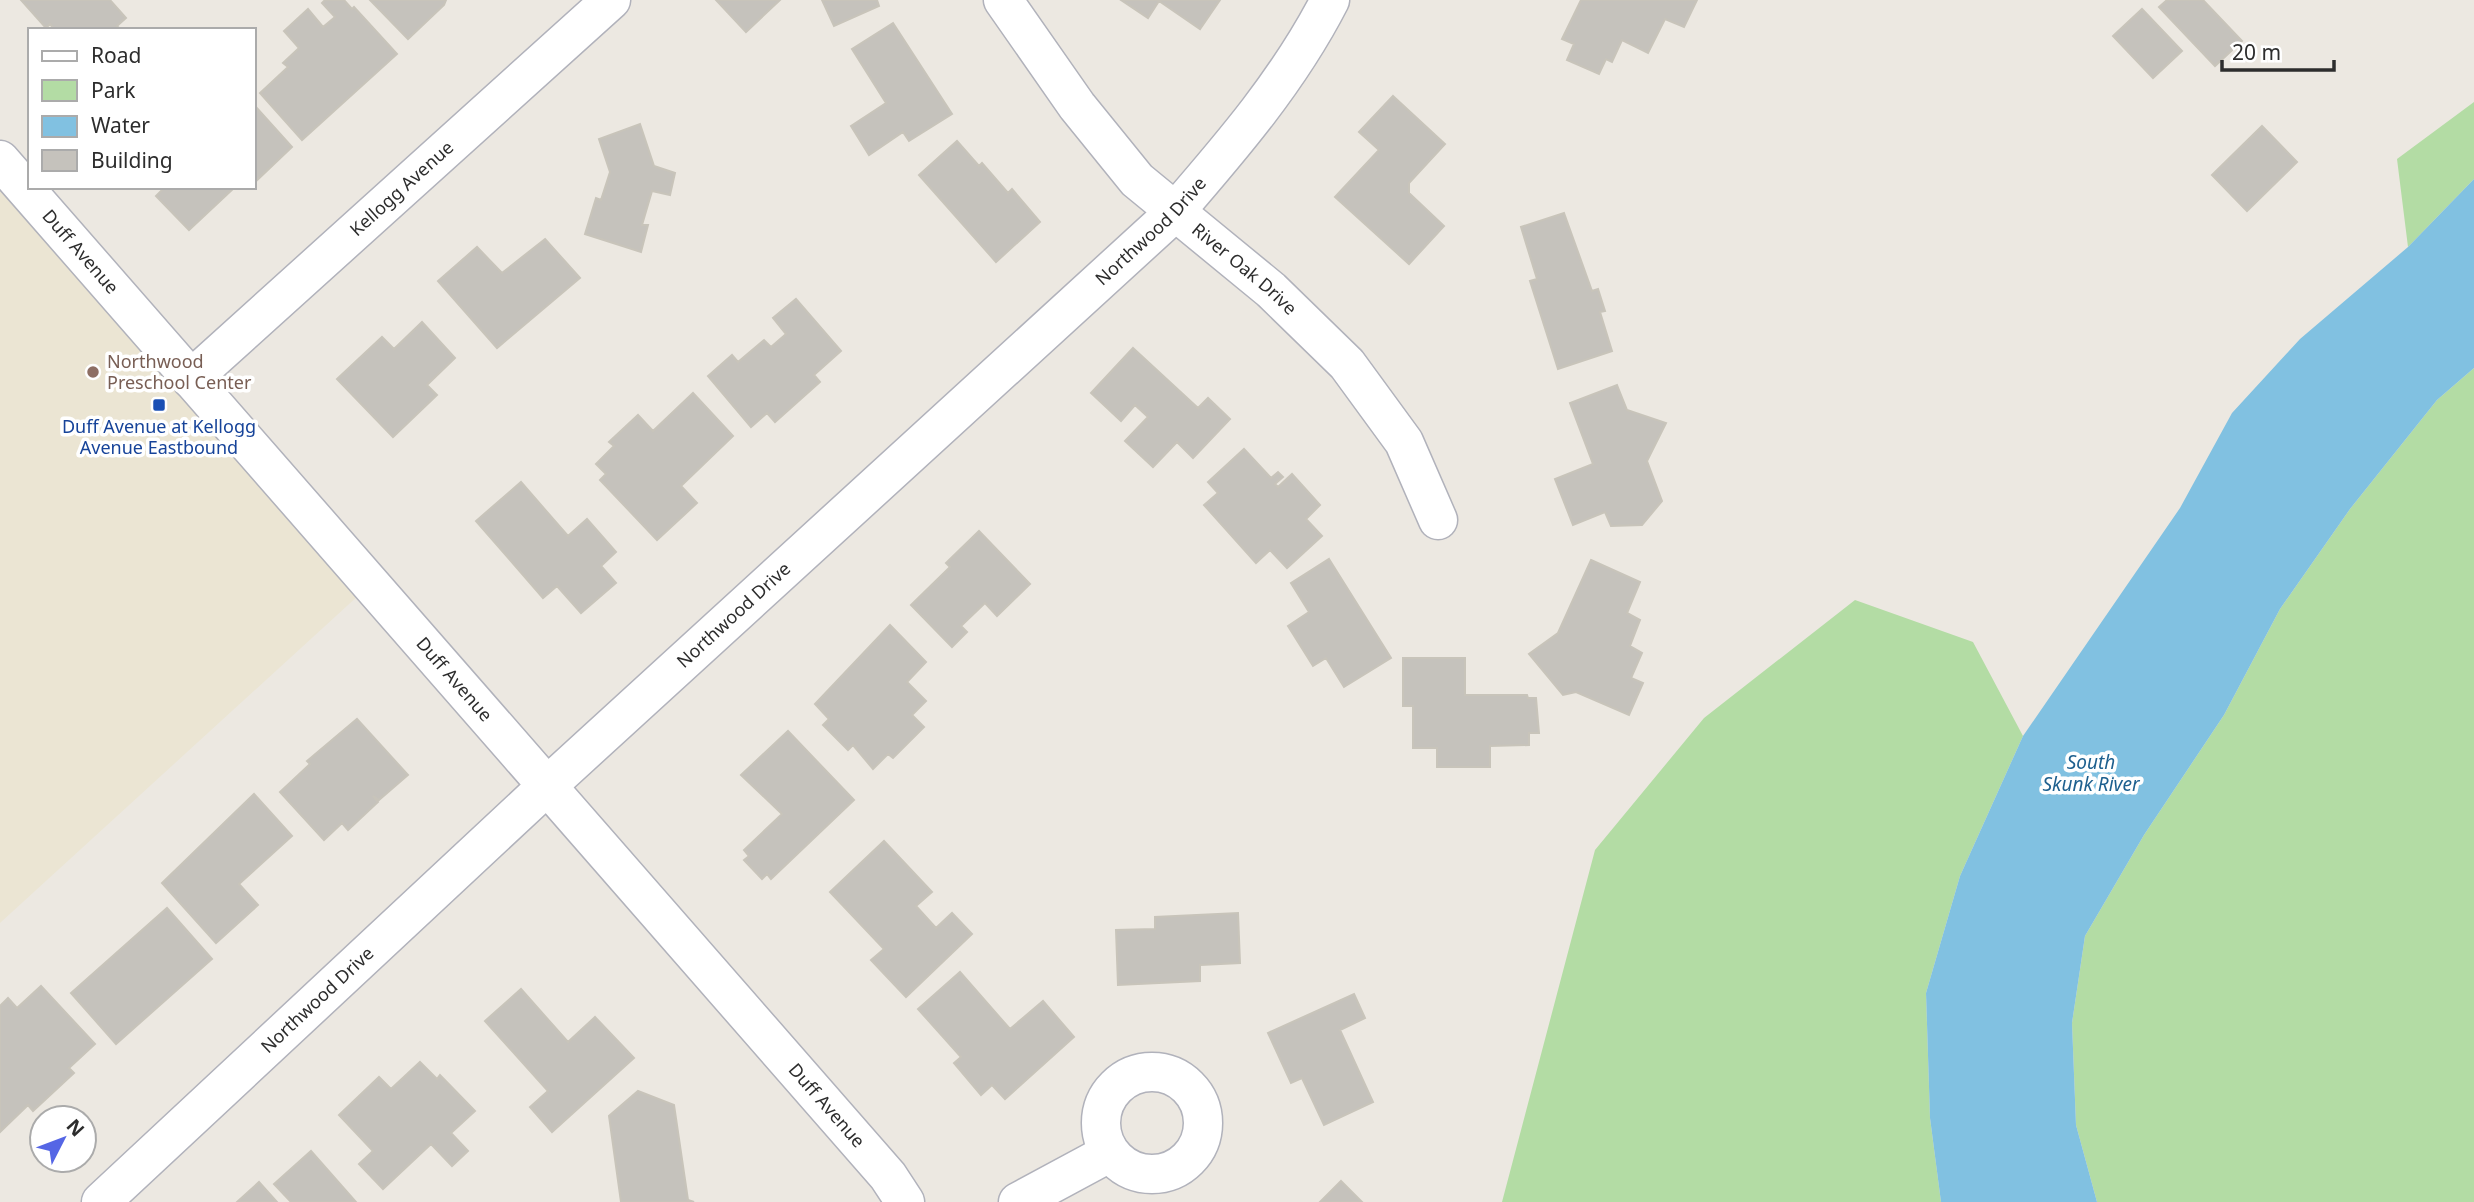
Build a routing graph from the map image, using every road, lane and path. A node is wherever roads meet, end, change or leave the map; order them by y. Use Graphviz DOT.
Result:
graph roads {
  1 [pos="611,0"];
  2 [pos="1003,0"];
  3 [pos="1330,0"];
  4 [pos="0,160"];
  5 [pos="1174,213"];
  6 [pos="191,379"];
  7 [pos="1438,520"];
  8 [pos="547,786"];
  9 [pos="1109,1153"];
  10 [pos="100,1202"];
  11 [pos="905,1202"];
  12 [pos="1018,1202"];
  1 -- 6 [label="street, Kellogg Avenue"];
  2 -- 5 [label="street, River Oak Drive"];
  3 -- 5 [label="street, Northwood Drive"];
  4 -- 6 [label="street, Duff Avenue"];
  5 -- 7 [label="street, River Oak Drive"];
  5 -- 8 [label="street, Northwood Drive"];
  6 -- 8 [label="street, Duff Avenue"];
  8 -- 10 [label="street, Northwood Drive"];
  8 -- 11 [label="street, Duff Avenue"];
  9 -- 12 [label="street"];
}
